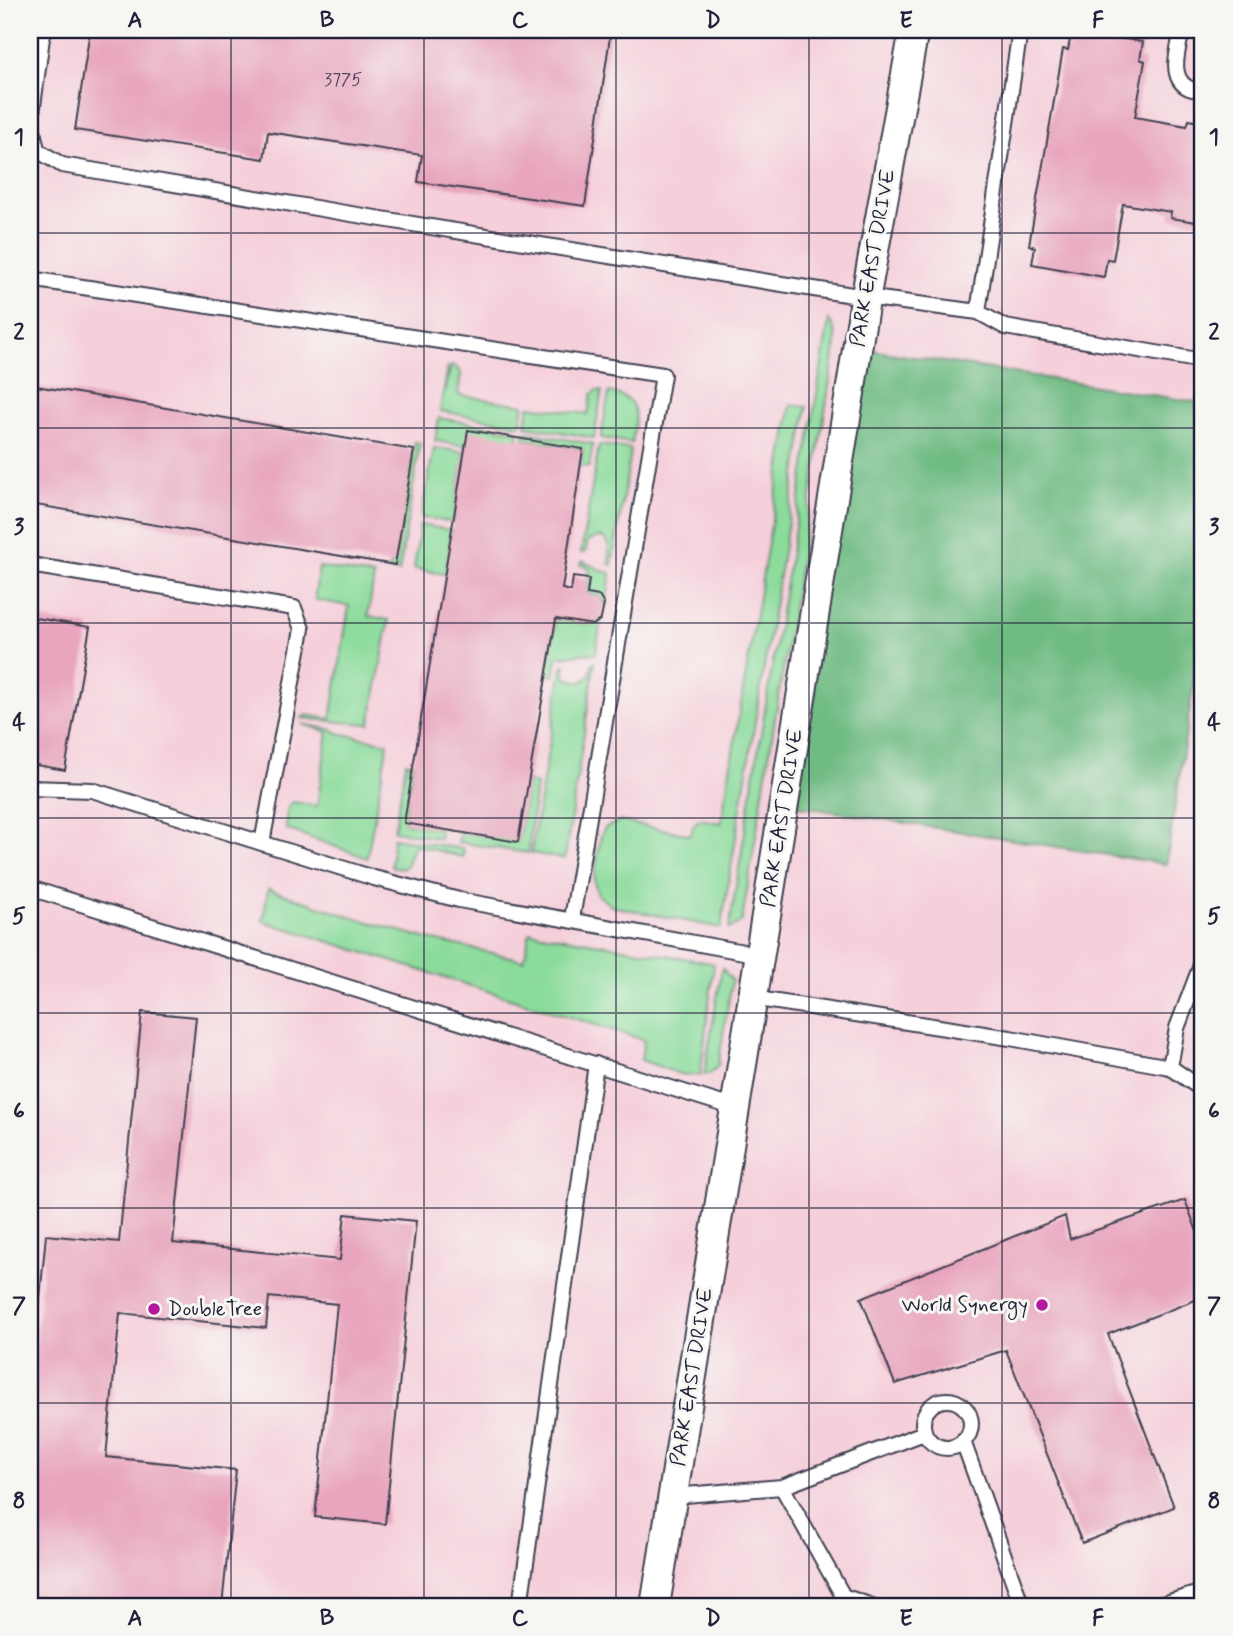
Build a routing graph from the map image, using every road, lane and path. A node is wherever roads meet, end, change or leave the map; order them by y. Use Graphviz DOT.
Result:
graph roads {
  1 [pos="43,30"];
  2 [pos="914,30"];
  3 [pos="1020,30"];
  4 [pos="1182,30"];
  5 [pos="1203,90"];
  6 [pos="30,279"];
  7 [pos="865,297"];
  8 [pos="978,312"];
  9 [pos="1203,361"];
  10 [pos="30,565"];
  11 [pos="30,788"];
  12 [pos="262,843"];
  13 [pos="30,888"];
  14 [pos="572,919"];
  15 [pos="760,955"];
  16 [pos="1203,960"];
  17 [pos="752,998"];
  18 [pos="596,1064"];
  19 [pos="1170,1067"];
  20 [pos="1203,1090"];
  21 [pos="735,1108"];
  22 [pos="924,1433"];
  23 [pos="963,1441"];
  24 [pos="782,1487"];
  25 [pos="673,1496"];
  26 [pos="1203,1592"];
  27 [pos="520,1606"];
  28 [pos="655,1606"];
  29 [pos="872,1606"];
  30 [pos="1023,1606"];
  31 [pos="1156,1606"];
  1 -- 7 [label="lane"];
  2 -- 7 [label="street, PARK EAST DRIVE"];
  3 -- 8 [label="lane"];
  4 -- 5 [label="lane"];
  6 -- 14 [label="lane"];
  7 -- 8 [label="lane"];
  7 -- 15 [label="street, PARK EAST DRIVE"];
  8 -- 9 [label="lane"];
  10 -- 12 [label="lane"];
  11 -- 12 [label="lane"];
  12 -- 14 [label="lane"];
  13 -- 18 [label="lane"];
  14 -- 15 [label="lane"];
  15 -- 17 [label="street, PARK EAST DRIVE"];
  16 -- 19 [label="lane"];
  17 -- 19 [label="lane"];
  17 -- 21 [label="street, PARK EAST DRIVE"];
  18 -- 21 [label="lane"];
  18 -- 27 [label="lane"];
  19 -- 20 [label="lane"];
  21 -- 25 [label="street, PARK EAST DRIVE"];
  22 -- 23 [label="lane"];
  22 -- 23 [label="lane"];
  22 -- 24 [label="lane"];
  23 -- 30 [label="lane"];
  24 -- 25 [label="lane"];
  24 -- 29 [label="lane"];
  25 -- 28 [label="street, PARK EAST DRIVE"];
  26 -- 31 [label="lane"];
}
